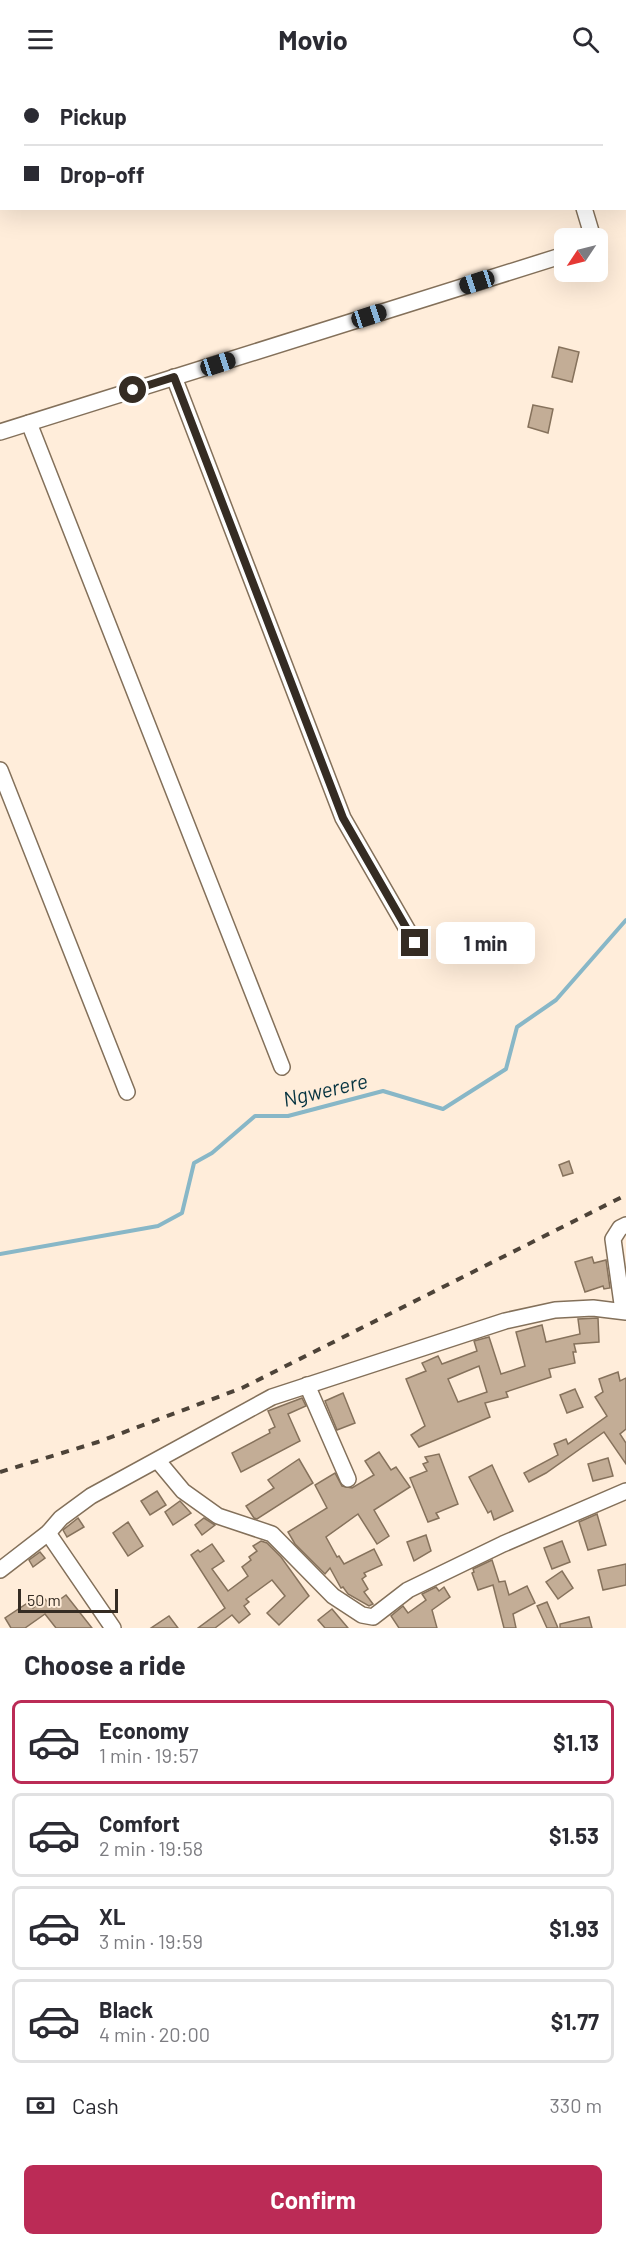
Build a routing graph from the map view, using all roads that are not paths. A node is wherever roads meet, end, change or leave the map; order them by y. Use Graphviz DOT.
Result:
graph roads {
  1 [pos="585,210"];
  2 [pos="590,228"];
  3 [pos="554,258"];
  4 [pos="174,377"];
  5 [pos="28,423"];
  6 [pos="0,432"];
  7 [pos="0,770"];
  8 [pos="415,943"];
  9 [pos="282,1067"];
  10 [pos="127,1092"];
  11 [pos="626,1225"];
  12 [pos="624,1311"];
  13 [pos="307,1385"];
  14 [pos="158,1461"];
  15 [pos="348,1479"];
  16 [pos="626,1491"];
  17 [pos="48,1533"];
  18 [pos="0,1570"];
  19 [pos="377,1622"];
  20 [pos="112,1628"];
  1 -- 2 [label="street"];
  3 -- 4 [label="street"];
  4 -- 5 [label="street"];
  4 -- 8 [label="street"];
  5 -- 6 [label="street"];
  5 -- 9 [label="street"];
  7 -- 10 [label="street"];
  11 -- 12 [label="street"];
  12 -- 13 [label="street"];
  13 -- 14 [label="street"];
  13 -- 15 [label="street"];
  14 -- 17 [label="street"];
  14 -- 19 [label="street"];
  16 -- 19 [label="street"];
  17 -- 18 [label="street"];
  17 -- 20 [label="street"];
}
